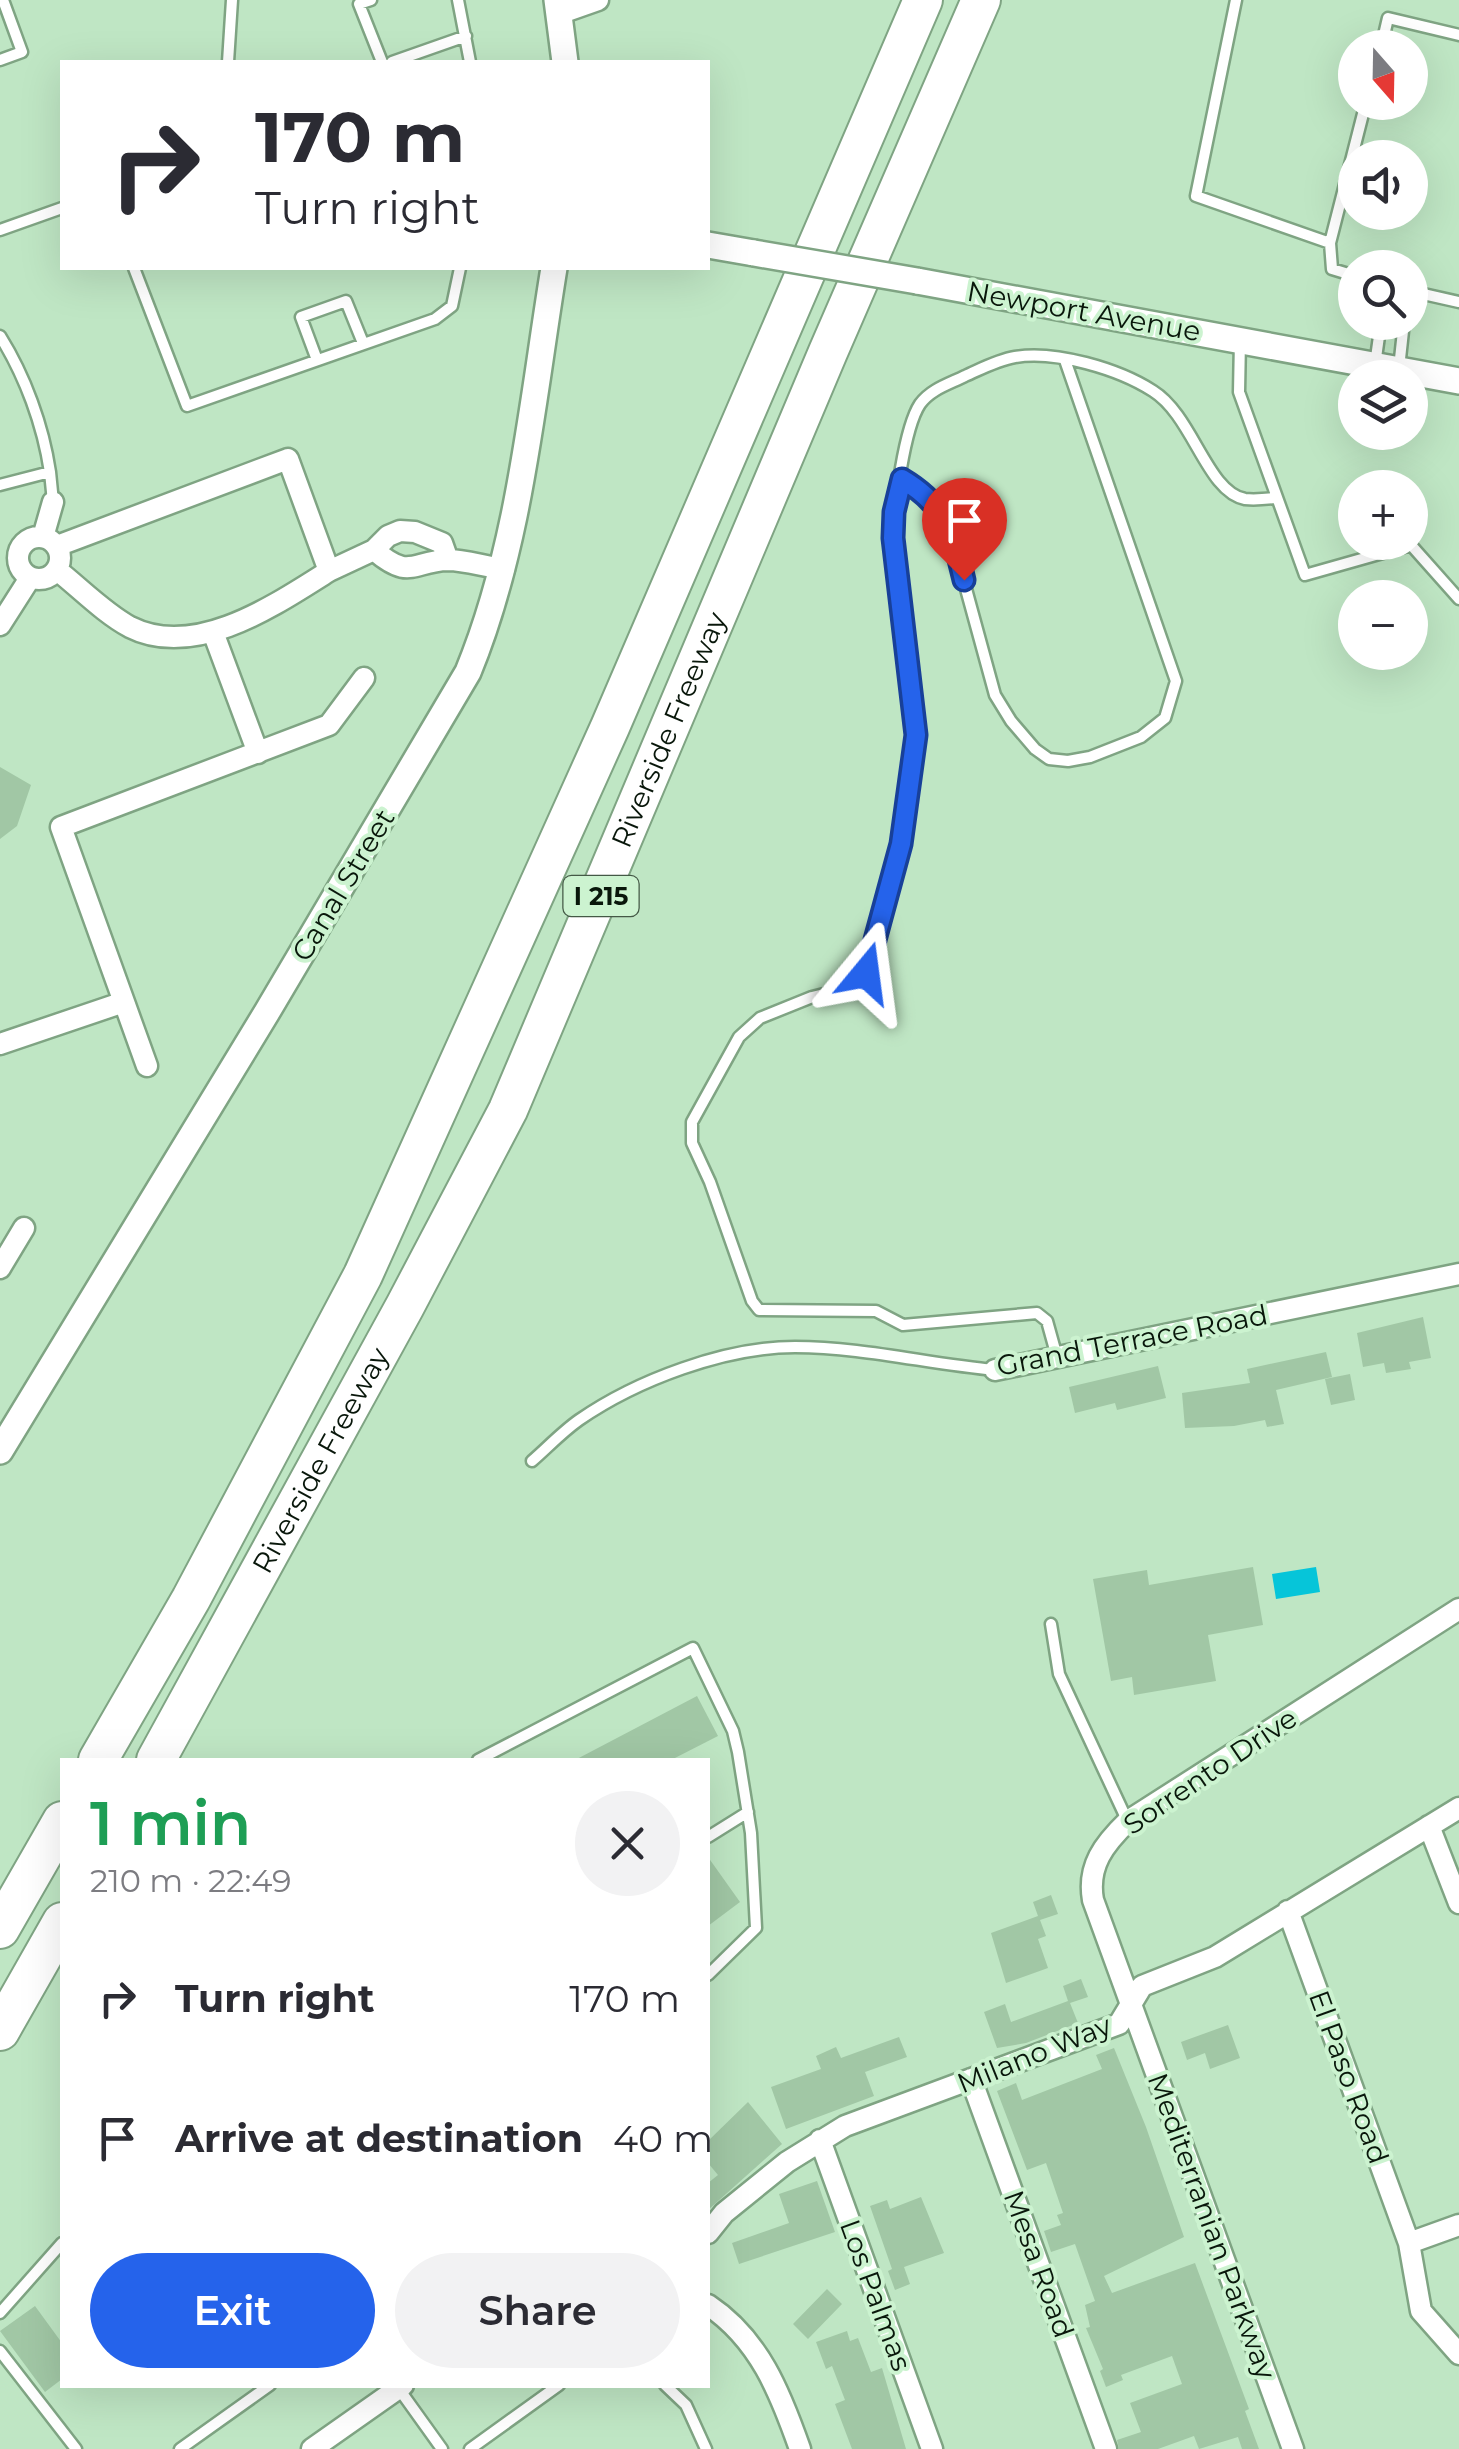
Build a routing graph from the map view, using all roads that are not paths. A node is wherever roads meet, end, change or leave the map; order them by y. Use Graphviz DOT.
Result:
graph roads {
  1 [pos="4,0"];
  2 [pos="232,0"];
  3 [pos="370,0"];
  4 [pos="458,0"];
  5 [pos="598,0"];
  6 [pos="924,0"];
  7 [pos="980,0"];
  8 [pos="1236,0"];
  9 [pos="559,6"];
  10 [pos="1385,30"];
  11 [pos="1459,35"];
  12 [pos="466,36"];
  13 [pos="0,60"];
  14 [pos="228,60"];
  15 [pos="381,60"];
  16 [pos="398,60"];
  17 [pos="470,60"];
  18 [pos="566,60"];
  19 [pos="1361,120"];
  20 [pos="60,209"];
  21 [pos="0,230"];
  22 [pos="1330,242"];
  23 [pos="710,245"];
  24 [pos="135,270"];
  25 [pos="460,270"];
  26 [pos="554,270"];
  27 [pos="1338,272"];
  28 [pos="1428,295"];
  29 [pos="1459,302"];
  30 [pos="0,336"];
  31 [pos="1240,339"];
  32 [pos="362,343"];
  33 [pos="317,360"];
  34 [pos="1065,360"];
  35 [pos="1350,360"];
  36 [pos="1428,375"];
  37 [pos="1459,381"];
  38 [pos="50,472"];
  39 [pos="902,479"];
  40 [pos="0,486"];
  41 [pos="1275,498"];
  42 [pos="52,502"];
  43 [pos="50,541"];
  44 [pos="374,550"];
  45 [pos="448,560"];
  46 [pos="56,570"];
  47 [pos="504,570"];
  48 [pos="329,571"];
  49 [pos="30,578"];
  50 [pos="1459,598"];
  51 [pos="0,626"];
  52 [pos="213,632"];
  53 [pos="364,678"];
  54 [pos="258,753"];
  55 [pos="124,1002"];
  56 [pos="0,1044"];
  57 [pos="147,1066"];
  58 [pos="24,1228"];
  59 [pos="0,1268"];
  60 [pos="1459,1274"];
  61 [pos="1057,1357"];
  62 [pos="994,1370"];
  63 [pos="0,1451"];
  64 [pos="532,1461"];
  65 [pos="1459,1609"];
  66 [pos="1051,1624"];
  67 [pos="99,1758"];
  68 [pos="157,1758"];
  69 [pos="482,1758"];
  70 [pos="1459,1808"];
  71 [pos="748,1812"];
  72 [pos="1128,1821"];
  73 [pos="60,1824"];
  74 [pos="1430,1826"];
  75 [pos="710,1836"];
  76 [pos="1459,1903"];
  77 [pos="1288,1911"];
  78 [pos="60,1925"];
  79 [pos="0,1929"];
  80 [pos="710,1973"];
  81 [pos="1131,2002"];
  82 [pos="0,2030"];
  83 [pos="971,2080"];
  84 [pos="820,2140"];
  85 [pos="1459,2225"];
  86 [pos="710,2230"];
  87 [pos="1409,2243"];
  88 [pos="60,2245"];
  89 [pos="710,2307"];
  90 [pos="0,2313"];
  91 [pos="0,2352"];
  92 [pos="1459,2354"];
  93 [pos="266,2388"];
  94 [pos="399,2388"];
  95 [pos="401,2388"];
  96 [pos="555,2388"];
  97 [pos="668,2388"];
  98 [pos="76,2449"];
  99 [pos="180,2449"];
  100 [pos="312,2449"];
  101 [pos="442,2449"];
  102 [pos="470,2449"];
  103 [pos="706,2449"];
  104 [pos="800,2449"];
  105 [pos="932,2449"];
  106 [pos="1106,2449"];
  107 [pos="1294,2449"];
  1 -- 13 [label="lane"];
  2 -- 14 [label="lane"];
  3 -- 15 [label="lane"];
  4 -- 12 [label="lane"];
  5 -- 9 [label="street"];
  6 -- 67 [label="highway, Riverside Freeway / I 215"];
  7 -- 68 [label="highway, Riverside Freeway / I 215"];
  8 -- 22 [label="lane"];
  9 -- 18 [label="street"];
  10 -- 11 [label="lane"];
  12 -- 16 [label="lane"];
  12 -- 17 [label="lane"];
  19 -- 22 [label="lane"];
  20 -- 21 [label="lane"];
  22 -- 27 [label="lane"];
  23 -- 31 [label="street, Newport Avenue, bridge"];
  24 -- 33 [label="lane"];
  25 -- 32 [label="lane"];
  26 -- 47 [label="street, Canal Street"];
  28 -- 29 [label="lane"];
  30 -- 38 [label="lane"];
  31 -- 35 [label="street, Newport Avenue"];
  31 -- 41 [label="lane"];
  32 -- 33 [label="lane"];
  32 -- 33 [label="lane"];
  34 -- 39 [label="lane"];
  34 -- 39 [label="lane"];
  34 -- 41 [label="lane"];
  36 -- 37 [label="street, Newport Avenue"];
  38 -- 40 [label="lane"];
  38 -- 42 [label="lane"];
  39 -- 61 [label="lane"];
  41 -- 50 [label="lane"];
  42 -- 43 [label="street"];
  43 -- 46 [label="street"];
  43 -- 48 [label="street"];
  43 -- 49 [label="street"];
  44 -- 45 [label="street"];
  44 -- 45 [label="street"];
  44 -- 48 [label="street"];
  45 -- 47 [label="street"];
  46 -- 49 [label="street"];
  46 -- 52 [label="street"];
  47 -- 63 [label="street, Canal Street"];
  48 -- 52 [label="street"];
  49 -- 51 [label="street"];
  52 -- 54 [label="street"];
  53 -- 54 [label="street"];
  54 -- 55 [label="street"];
  55 -- 56 [label="street"];
  55 -- 57 [label="street"];
  58 -- 59 [label="street"];
  60 -- 61 [label="street, Grand Terrace Road"];
  61 -- 62 [label="street, Grand Terrace Road"];
  62 -- 64 [label="lane, Grand Terrace Road"];
  65 -- 72 [label="street, Sorrento Drive"];
  66 -- 72 [label="lane"];
  69 -- 71 [label="lane"];
  70 -- 74 [label="street, Milano Way"];
  71 -- 75 [label="lane"];
  71 -- 80 [label="lane"];
  72 -- 81 [label="street, Sorrento Drive"];
  73 -- 79 [label="highway"];
  74 -- 76 [label="street"];
  74 -- 77 [label="street, Milano Way"];
  77 -- 81 [label="street, Milano Way"];
  77 -- 87 [label="street, El Paso Road"];
  78 -- 82 [label="highway"];
  81 -- 83 [label="street, Milano Way"];
  81 -- 107 [label="street, Mediterranian Parkway"];
  83 -- 84 [label="street, Milano Way"];
  83 -- 106 [label="street, Mesa Road"];
  84 -- 86 [label="street, Milano Way"];
  84 -- 105 [label="street, Los Palmas"];
  85 -- 87 [label="street"];
  87 -- 92 [label="street, El Paso Road"];
  88 -- 90 [label="lane"];
  89 -- 104 [label="street"];
  91 -- 98 [label="lane"];
  93 -- 99 [label="lane"];
  94 -- 100 [label="street"];
  95 -- 101 [label="lane"];
  96 -- 102 [label="lane"];
  97 -- 103 [label="lane"];
}
